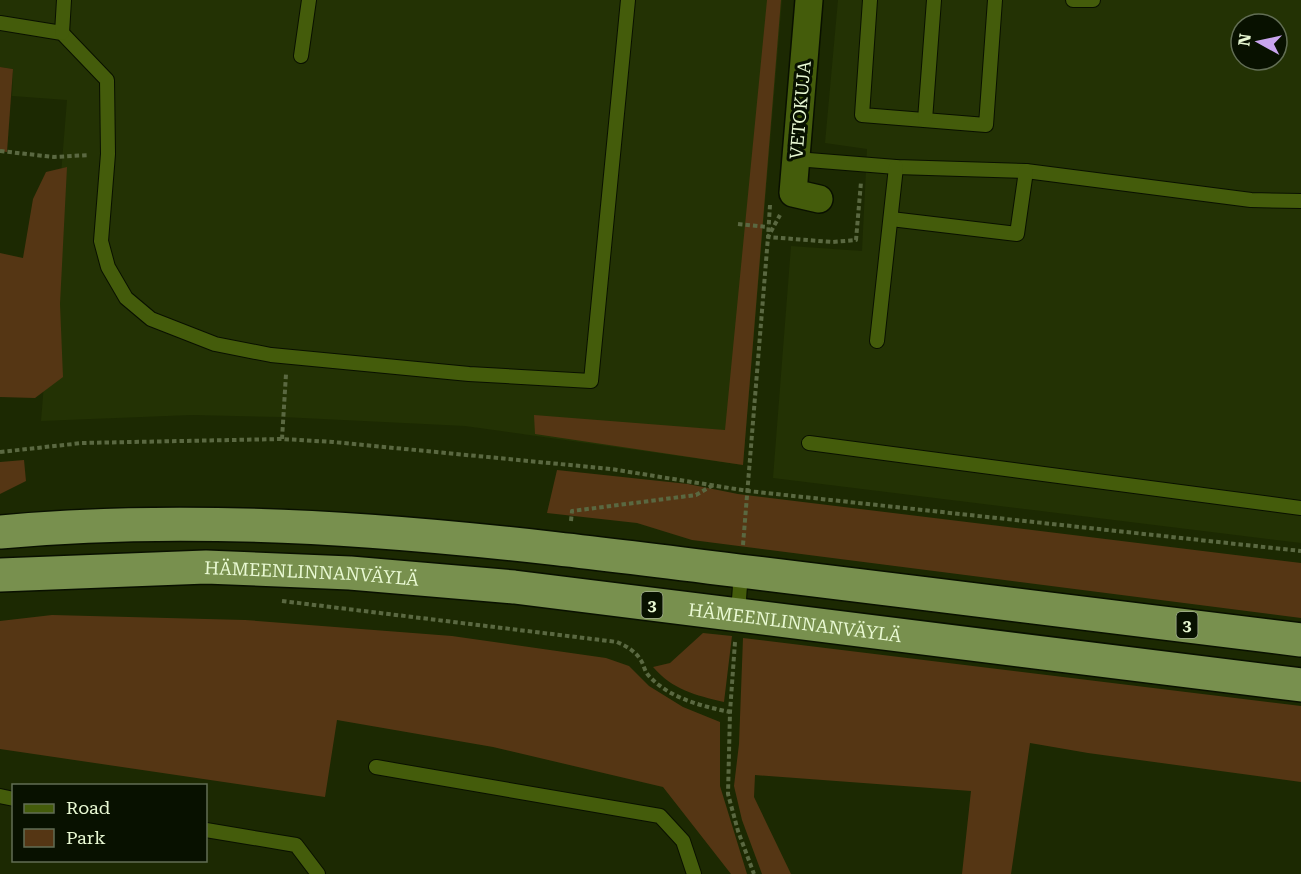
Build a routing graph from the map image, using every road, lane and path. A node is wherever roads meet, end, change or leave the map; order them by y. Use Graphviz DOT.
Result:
graph roads {
  1 [pos="64,0"];
  2 [pos="309,0"];
  3 [pos="628,0"];
  4 [pos="809,0"];
  5 [pos="870,0"];
  6 [pos="934,0"];
  7 [pos="995,0"];
  8 [pos="1073,0"];
  9 [pos="1093,0"];
  10 [pos="0,23"];
  11 [pos="62,33"];
  12 [pos="301,56"];
  13 [pos="925,120"];
  14 [pos="0,151"];
  15 [pos="108,154"];
  16 [pos="796,159"];
  17 [pos="896,167"];
  18 [pos="1026,171"];
  19 [pos="793,193"];
  20 [pos="819,199"];
  21 [pos="1301,201"];
  22 [pos="891,219"];
  23 [pos="738,224"];
  24 [pos="768,227"];
  25 [pos="877,340"];
  26 [pos="288,357"];
  27 [pos="282,439"];
  28 [pos="809,443"];
  29 [pos="0,453"];
  30 [pos="714,485"];
  31 [pos="748,491"];
  32 [pos="1301,508"];
  33 [pos="571,521"];
  34 [pos="0,532"];
  35 [pos="1301,551"];
  36 [pos="742,558"];
  37 [pos="0,575"];
  38 [pos="274,600"];
  39 [pos="736,628"];
  40 [pos="1301,640"];
  41 [pos="1301,685"];
  42 [pos="730,712"];
  43 [pos="376,767"];
  44 [pos="207,830"];
  45 [pos="318,874"];
  46 [pos="694,874"];
  47 [pos="754,874"];
  1 -- 11 [label="lane"];
  2 -- 12 [label="lane"];
  3 -- 26 [label="lane"];
  4 -- 16 [label="street, VETOKUJA"];
  5 -- 13 [label="lane"];
  6 -- 13 [label="lane"];
  7 -- 13 [label="lane"];
  8 -- 9 [label="lane"];
  10 -- 11 [label="lane"];
  11 -- 15 [label="lane"];
  14 -- 15 [label="path"];
  15 -- 26 [label="lane"];
  16 -- 17 [label="lane"];
  16 -- 19 [label="street, VETOKUJA"];
  17 -- 18 [label="lane"];
  17 -- 22 [label="lane"];
  18 -- 21 [label="lane"];
  18 -- 22 [label="lane"];
  19 -- 20 [label="street"];
  19 -- 31 [label="path"];
  22 -- 25 [label="lane"];
  23 -- 24 [label="path"];
  26 -- 27 [label="path"];
  27 -- 29 [label="path"];
  27 -- 30 [label="path"];
  28 -- 32 [label="lane"];
  30 -- 31 [label="path"];
  30 -- 33 [label="path"];
  31 -- 35 [label="path"];
  31 -- 36 [label="path"];
  34 -- 36 [label="highway, 3"];
  36 -- 39 [label="lane"];
  36 -- 40 [label="highway, 3"];
  37 -- 39 [label="highway, HÄMEENLINNANVÄYLÄ / 3"];
  38 -- 42 [label="path"];
  39 -- 41 [label="highway, HÄMEENLINNANVÄYLÄ / 3"];
  39 -- 42 [label="path"];
  42 -- 47 [label="path"];
  43 -- 46 [label="lane"];
  44 -- 45 [label="lane"];
}
